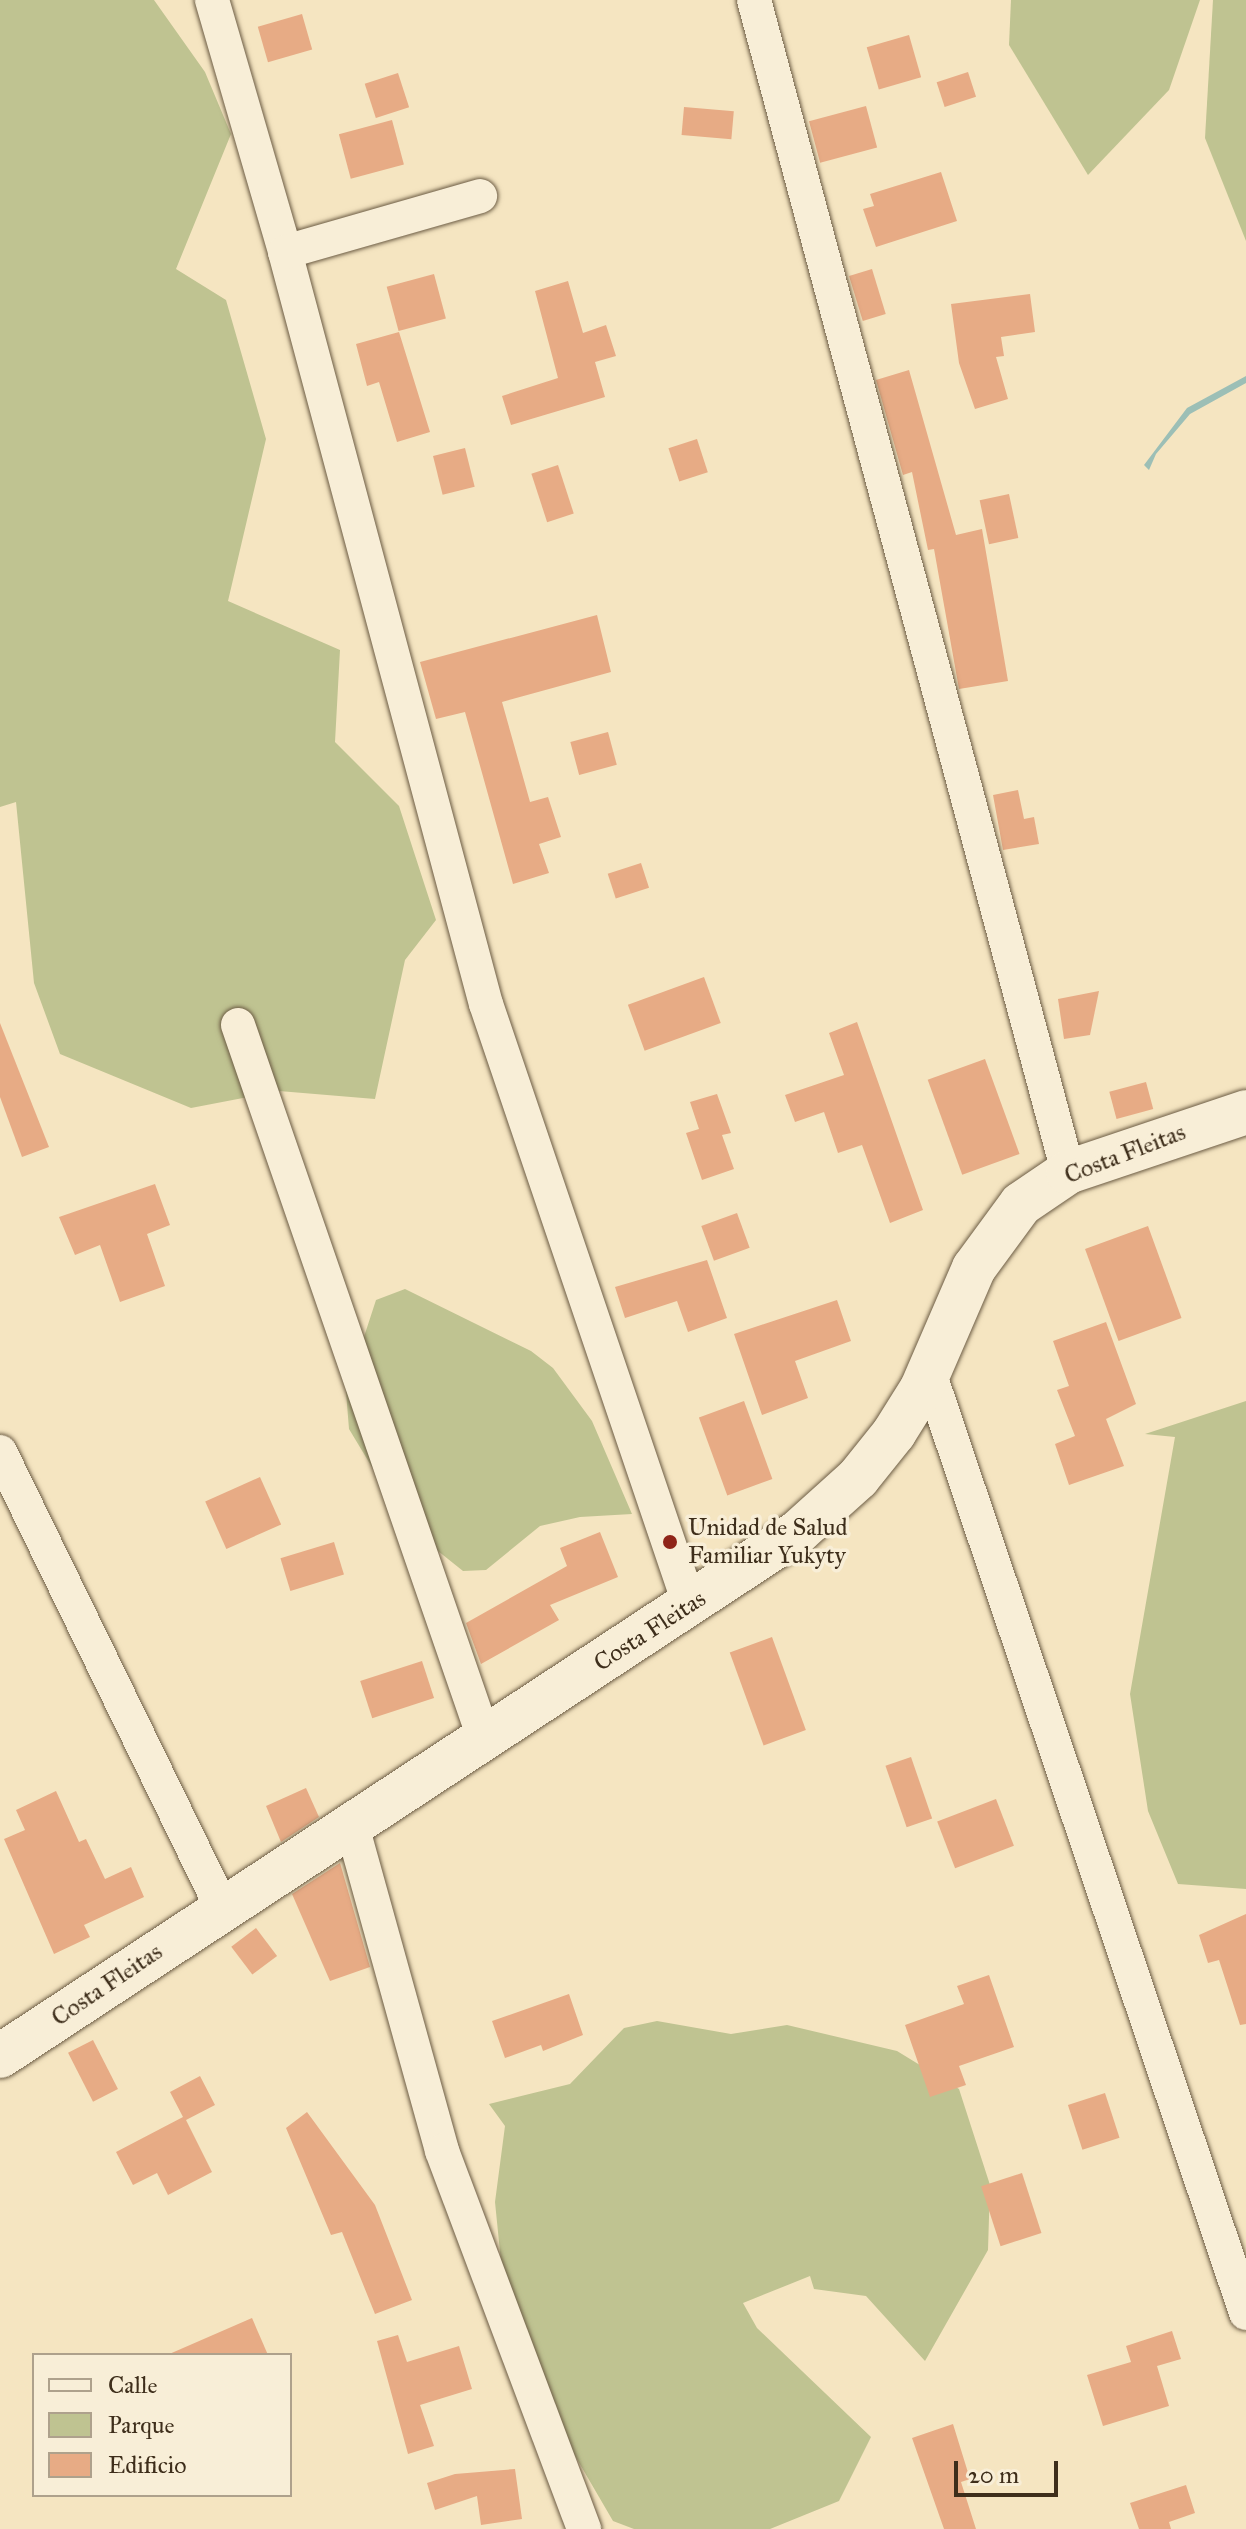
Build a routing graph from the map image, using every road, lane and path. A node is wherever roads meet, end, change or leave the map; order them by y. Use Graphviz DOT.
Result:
graph roads {
  1 [pos="212,0"];
  2 [pos="754,0"];
  3 [pos="480,196"];
  4 [pos="285,252"];
  5 [pos="238,1025"];
  6 [pos="1246,1112"];
  7 [pos="1068,1172"];
  8 [pos="929,1372"];
  9 [pos="0,1452"];
  10 [pos="690,1606"];
  11 [pos="484,1738"];
  12 [pos="352,1826"];
  13 [pos="222,1908"];
  14 [pos="0,2056"];
  15 [pos="1246,2313"];
  16 [pos="584,2529"];
  1 -- 4 [label="street"];
  2 -- 7 [label="street"];
  3 -- 4 [label="street"];
  4 -- 10 [label="street"];
  5 -- 11 [label="street"];
  6 -- 7 [label="main road, Costa Fleitas"];
  7 -- 8 [label="main road, Costa Fleitas"];
  8 -- 10 [label="main road, Costa Fleitas"];
  8 -- 15 [label="street"];
  9 -- 13 [label="street"];
  10 -- 11 [label="main road, Costa Fleitas"];
  11 -- 12 [label="main road, Costa Fleitas"];
  12 -- 13 [label="main road, Costa Fleitas"];
  12 -- 16 [label="street"];
  13 -- 14 [label="main road, Costa Fleitas"];
}
